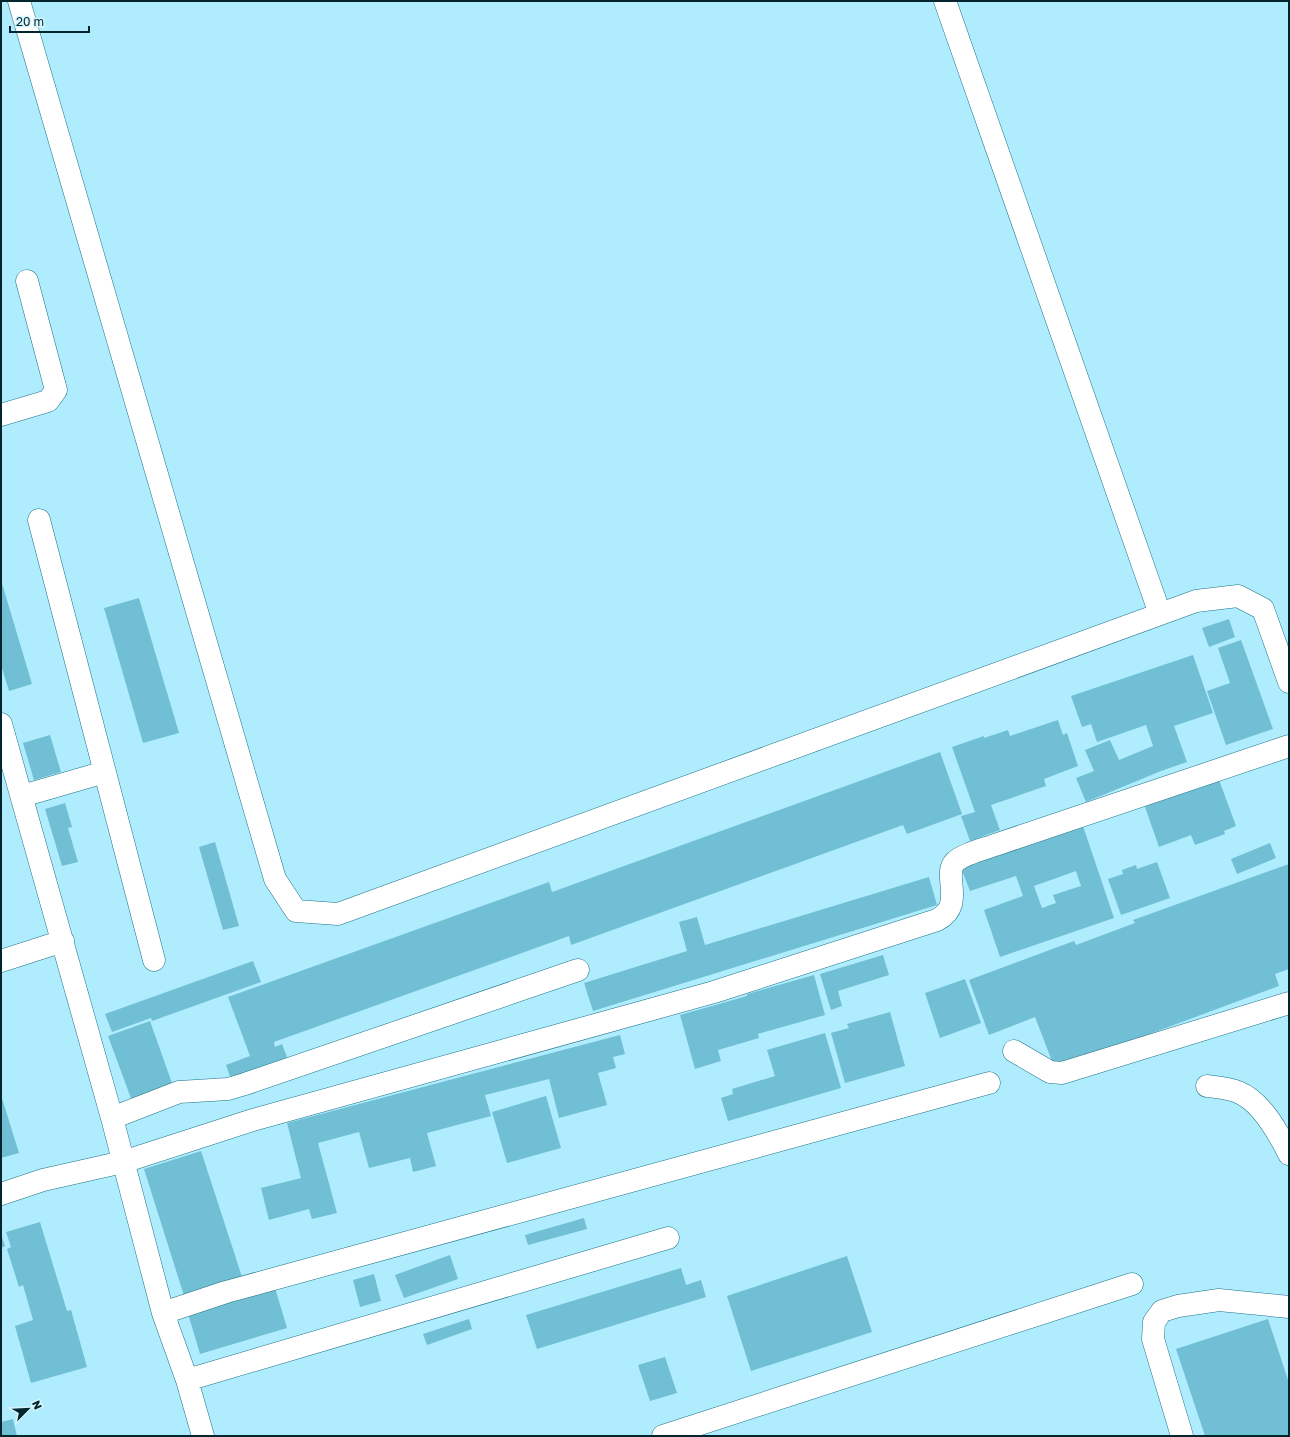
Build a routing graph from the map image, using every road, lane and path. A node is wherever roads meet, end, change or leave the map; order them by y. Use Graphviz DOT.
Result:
graph roads {
  1 [pos="19,1"];
  2 [pos="945,1"];
  3 [pos="27,281"];
  4 [pos="1,415"];
  5 [pos="39,520"];
  6 [pos="1160,614"];
  7 [pos="1289,682"];
  8 [pos="1,724"];
  9 [pos="1289,746"];
  10 [pos="105,772"];
  11 [pos="22,796"];
  12 [pos="63,941"];
  13 [pos="154,960"];
  14 [pos="1,961"];
  15 [pos="578,970"];
  16 [pos="1289,1003"];
  17 [pos="1014,1051"];
  18 [pos="989,1083"];
  19 [pos="1207,1086"];
  20 [pos="112,1118"];
  21 [pos="1289,1154"];
  22 [pos="123,1162"];
  23 [pos="1,1194"];
  24 [pos="668,1238"];
  25 [pos="1132,1284"];
  26 [pos="1289,1307"];
  27 [pos="163,1314"];
  28 [pos="187,1380"];
  29 [pos="203,1436"];
  30 [pos="663,1436"];
  31 [pos="1182,1436"];
  1 -- 6 [label="lane"];
  2 -- 6 [label="lane"];
  3 -- 4 [label="lane"];
  5 -- 10 [label="lane"];
  6 -- 7 [label="lane"];
  8 -- 11 [label="lane"];
  9 -- 22 [label="lane"];
  10 -- 11 [label="lane"];
  10 -- 13 [label="lane"];
  11 -- 12 [label="lane"];
  12 -- 14 [label="lane"];
  12 -- 20 [label="lane"];
  15 -- 20 [label="lane"];
  16 -- 17 [label="lane"];
  18 -- 27 [label="lane"];
  19 -- 21 [label="lane"];
  20 -- 22 [label="lane"];
  22 -- 23 [label="lane"];
  22 -- 27 [label="lane"];
  24 -- 28 [label="lane"];
  25 -- 30 [label="lane"];
  26 -- 31 [label="lane"];
  27 -- 28 [label="lane"];
  28 -- 29 [label="lane"];
}
